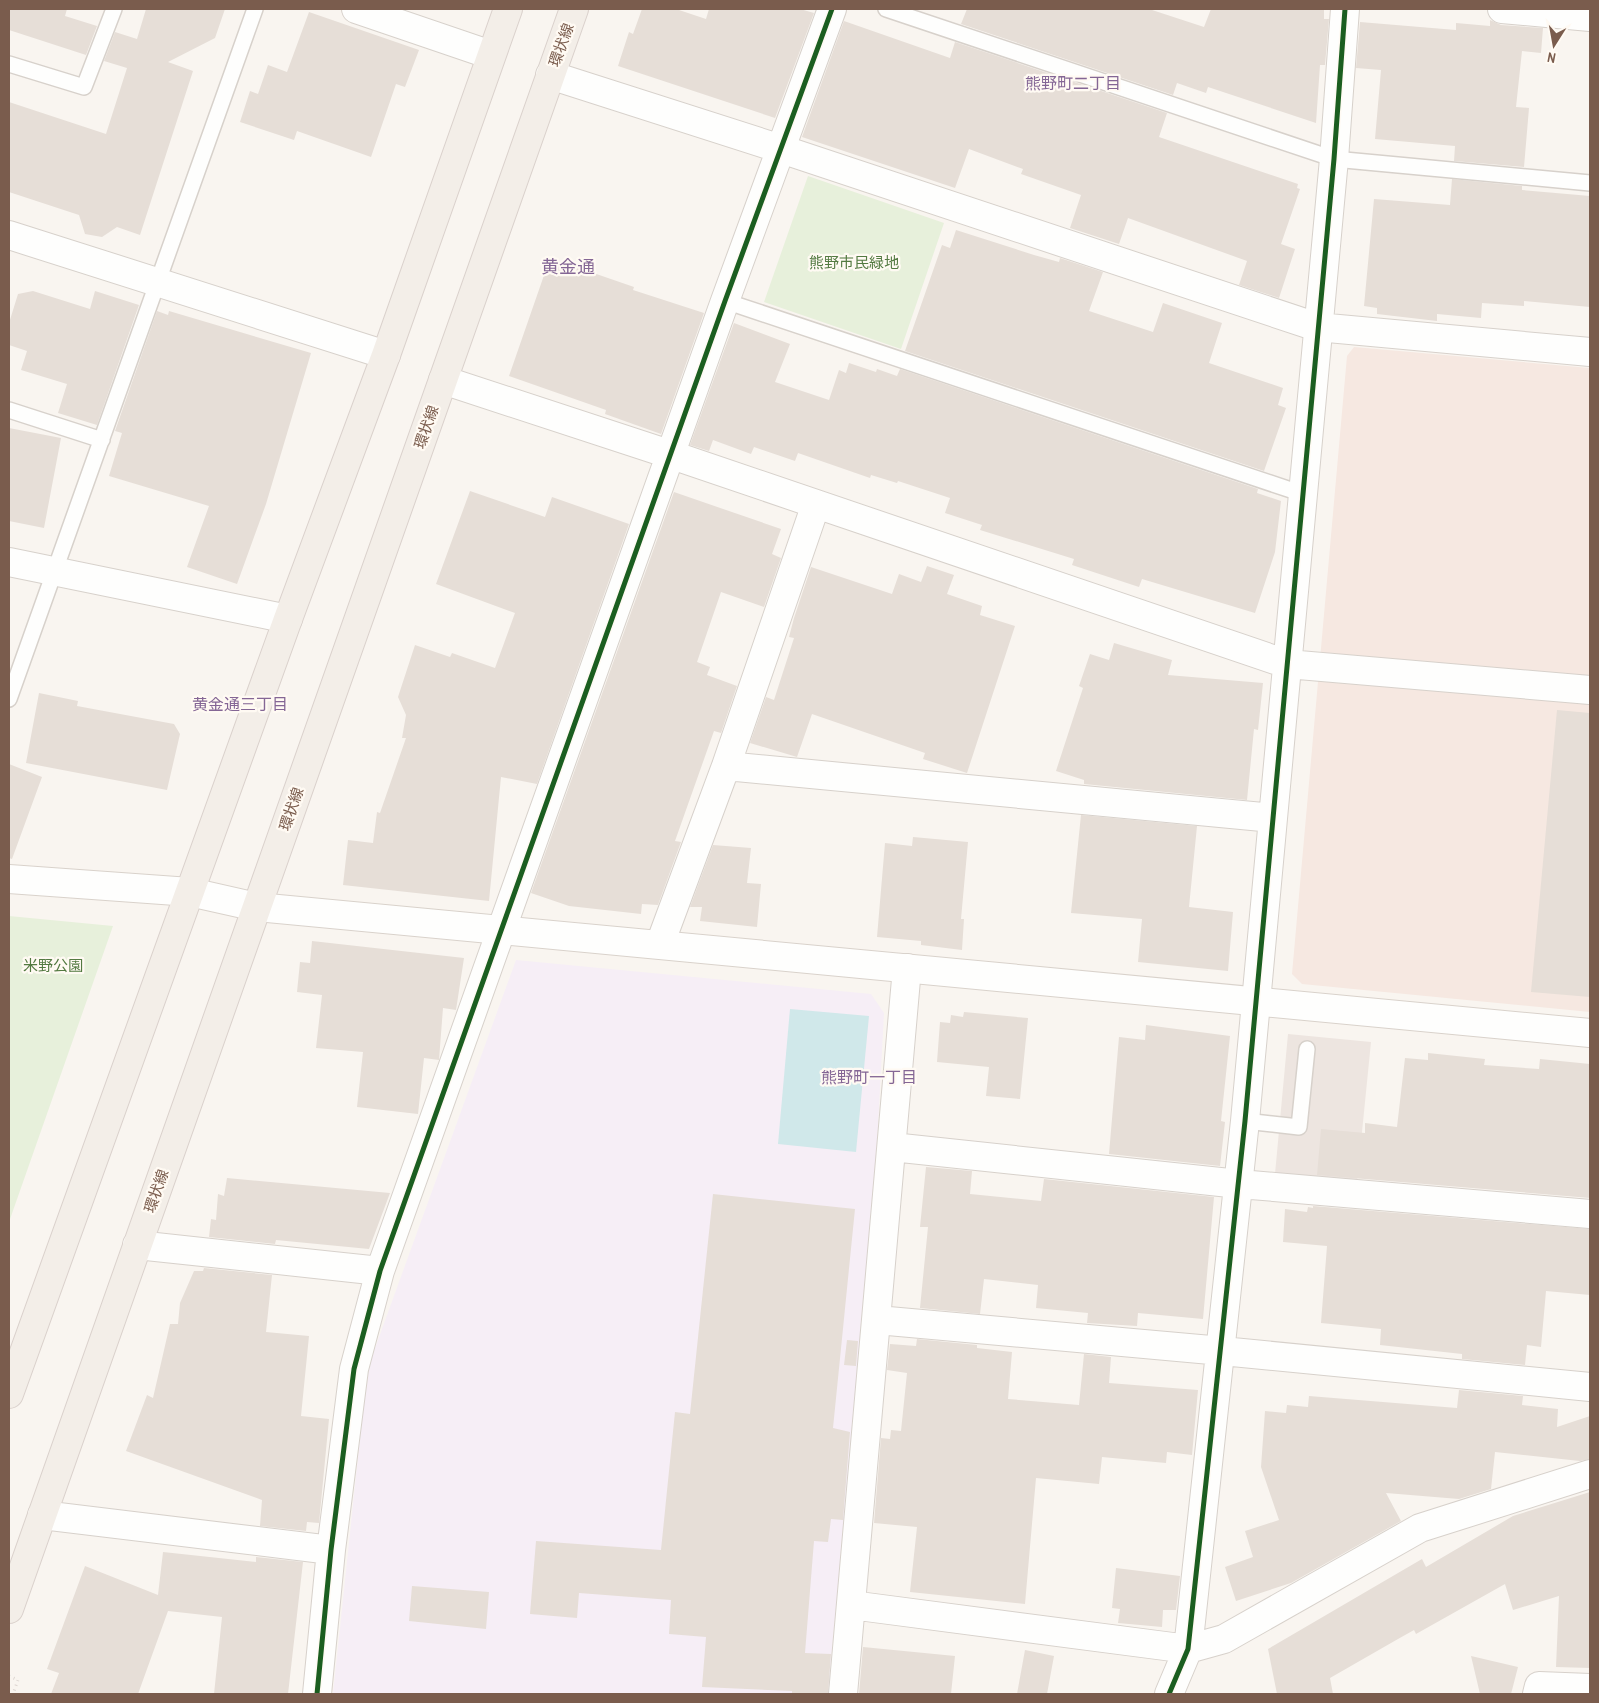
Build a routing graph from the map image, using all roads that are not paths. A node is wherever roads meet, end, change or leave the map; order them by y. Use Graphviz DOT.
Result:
graph roads {
  1 [pos="114,9"];
  2 [pos="255,9"];
  3 [pos="356,9"];
  4 [pos="508,9"];
  5 [pos="574,9"];
  6 [pos="832,9"];
  7 [pos="886,9"];
  8 [pos="1345,9"];
  9 [pos="1502,9"];
  10 [pos="1590,17"];
  11 [pos="492,55"];
  12 [pos="9,64"];
  13 [pos="550,75"];
  14 [pos="781,149"];
  15 [pos="1334,159"];
  16 [pos="1590,183"];
  17 [pos="9,235"];
  18 [pos="159,283"];
  19 [pos="725,301"];
  20 [pos="1317,327"];
  21 [pos="1590,352"];
  22 [pos="386,355"];
  23 [pos="442,380"];
  24 [pos="9,410"];
  25 [pos="102,440"];
  26 [pos="672,454"];
  27 [pos="1303,494"];
  28 [pos="816,504"];
  29 [pos="9,562"];
  30 [pos="55,571"];
  31 [pos="288,620"];
  32 [pos="1287,664"];
  33 [pos="1590,690"];
  34 [pos="9,699"];
  35 [pos="726,766"];
  36 [pos="1273,818"];
  37 [pos="9,879"];
  38 [pos="190,892"];
  39 [pos="257,907"];
  40 [pos="503,928"];
  41 [pos="660,944"];
  42 [pos="907,968"];
  43 [pos="1256,1001"];
  44 [pos="1590,1033"];
  45 [pos="1307,1049"];
  46 [pos="1245,1121"];
  47 [pos="892,1146"];
  48 [pos="1239,1184"];
  49 [pos="1590,1214"];
  50 [pos="138,1245"];
  51 [pos="380,1271"];
  52 [pos="877,1320"];
  53 [pos="1222,1351"];
  54 [pos="1590,1387"];
  55 [pos="9,1394"];
  56 [pos="1590,1474"];
  57 [pos="42,1516"];
  58 [pos="331,1550"];
  59 [pos="850,1605"];
  60 [pos="9,1609"];
  61 [pos="1188,1649"];
  62 [pos="1590,1688"];
  63 [pos="317,1694"];
  64 [pos="843,1694"];
  65 [pos="1169,1694"];
  66 [pos="1537,1694"];
  1 -- 12 [label="lane"];
  2 -- 18 [label="lane"];
  3 -- 11 [label="street"];
  4 -- 11 [label="main road"];
  5 -- 13 [label="main road, 環状線"];
  6 -- 14 [label="street"];
  7 -- 15 [label="lane"];
  8 -- 15 [label="street"];
  9 -- 10 [label="street"];
  11 -- 22 [label="main road"];
  13 -- 14 [label="street"];
  13 -- 23 [label="main road, 環状線"];
  14 -- 19 [label="street"];
  14 -- 20 [label="street"];
  15 -- 16 [label="lane"];
  15 -- 20 [label="street"];
  17 -- 18 [label="street"];
  18 -- 22 [label="street"];
  18 -- 25 [label="lane"];
  19 -- 26 [label="street"];
  19 -- 27 [label="lane"];
  20 -- 21 [label="street"];
  20 -- 27 [label="street"];
  22 -- 31 [label="main road"];
  23 -- 26 [label="street"];
  23 -- 39 [label="main road, 環状線"];
  24 -- 25 [label="lane"];
  25 -- 30 [label="lane"];
  26 -- 28 [label="street"];
  26 -- 40 [label="street"];
  27 -- 32 [label="street"];
  28 -- 32 [label="street"];
  28 -- 35 [label="street"];
  29 -- 30 [label="street"];
  30 -- 31 [label="street"];
  30 -- 34 [label="lane"];
  31 -- 38 [label="main road"];
  32 -- 33 [label="street"];
  32 -- 36 [label="street"];
  35 -- 36 [label="street"];
  35 -- 41 [label="street"];
  36 -- 43 [label="street"];
  37 -- 38 [label="street"];
  38 -- 39 [label="street"];
  38 -- 55 [label="main road"];
  39 -- 40 [label="street"];
  39 -- 50 [label="main road, 環状線"];
  40 -- 41 [label="street"];
  40 -- 51 [label="street"];
  41 -- 42 [label="street"];
  42 -- 43 [label="street"];
  42 -- 47 [label="street"];
  43 -- 44 [label="street"];
  43 -- 46 [label="street"];
  45 -- 46 [label="lane"];
  46 -- 48 [label="street"];
  47 -- 48 [label="street"];
  47 -- 52 [label="street"];
  48 -- 49 [label="street"];
  48 -- 53 [label="street"];
  50 -- 51 [label="street"];
  50 -- 57 [label="main road, 環状線"];
  51 -- 58 [label="street"];
  52 -- 53 [label="street"];
  52 -- 59 [label="street"];
  53 -- 54 [label="street"];
  53 -- 61 [label="street"];
  56 -- 61 [label="street"];
  57 -- 58 [label="street"];
  57 -- 60 [label="main road, 環状線"];
  58 -- 63 [label="street"];
  59 -- 61 [label="street"];
  59 -- 64 [label="street"];
  61 -- 65 [label="street"];
  62 -- 66 [label="street"];
}
